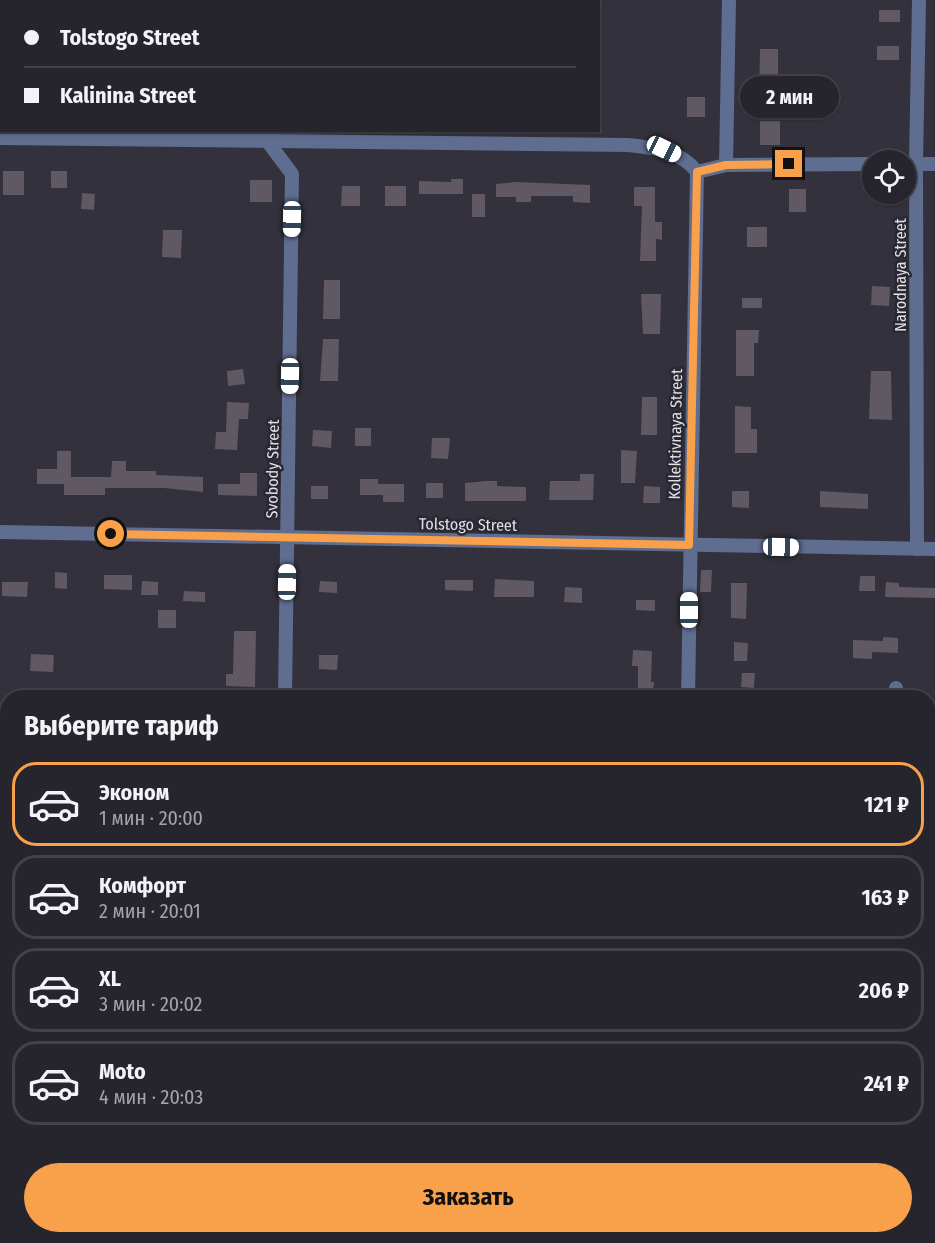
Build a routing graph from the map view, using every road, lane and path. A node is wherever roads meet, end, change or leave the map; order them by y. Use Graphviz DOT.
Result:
graph roads {
  1 [pos="729,0"];
  2 [pos="920,0"];
  3 [pos="0,138"];
  4 [pos="268,142"];
  5 [pos="912,150"];
  6 [pos="862,164"];
  7 [pos="916,164"];
  8 [pos="935,164"];
  9 [pos="726,165"];
  10 [pos="697,172"];
  11 [pos="912,204"];
  12 [pos="0,532"];
  13 [pos="288,536"];
  14 [pos="689,545"];
  15 [pos="917,549"];
  16 [pos="935,549"];
  17 [pos="285,690"];
  18 [pos="688,690"];
  1 -- 9 [label="street"];
  2 -- 5 [label="street, Narodnaya Street"];
  3 -- 4 [label="street"];
  4 -- 10 [label="street"];
  4 -- 13 [label="street, Svobody Street"];
  6 -- 9 [label="street"];
  7 -- 8 [label="street"];
  9 -- 10 [label="street"];
  10 -- 14 [label="street, Kollektivnaya Street"];
  11 -- 15 [label="street, Narodnaya Street"];
  12 -- 13 [label="street, Tolstogo Street"];
  13 -- 14 [label="street, Tolstogo Street"];
  13 -- 17 [label="street, Svobody Street"];
  14 -- 15 [label="street, Tolstogo Street"];
  14 -- 18 [label="street, Kollektivnaya Street"];
  15 -- 16 [label="street, Tolstogo Street"];
}
